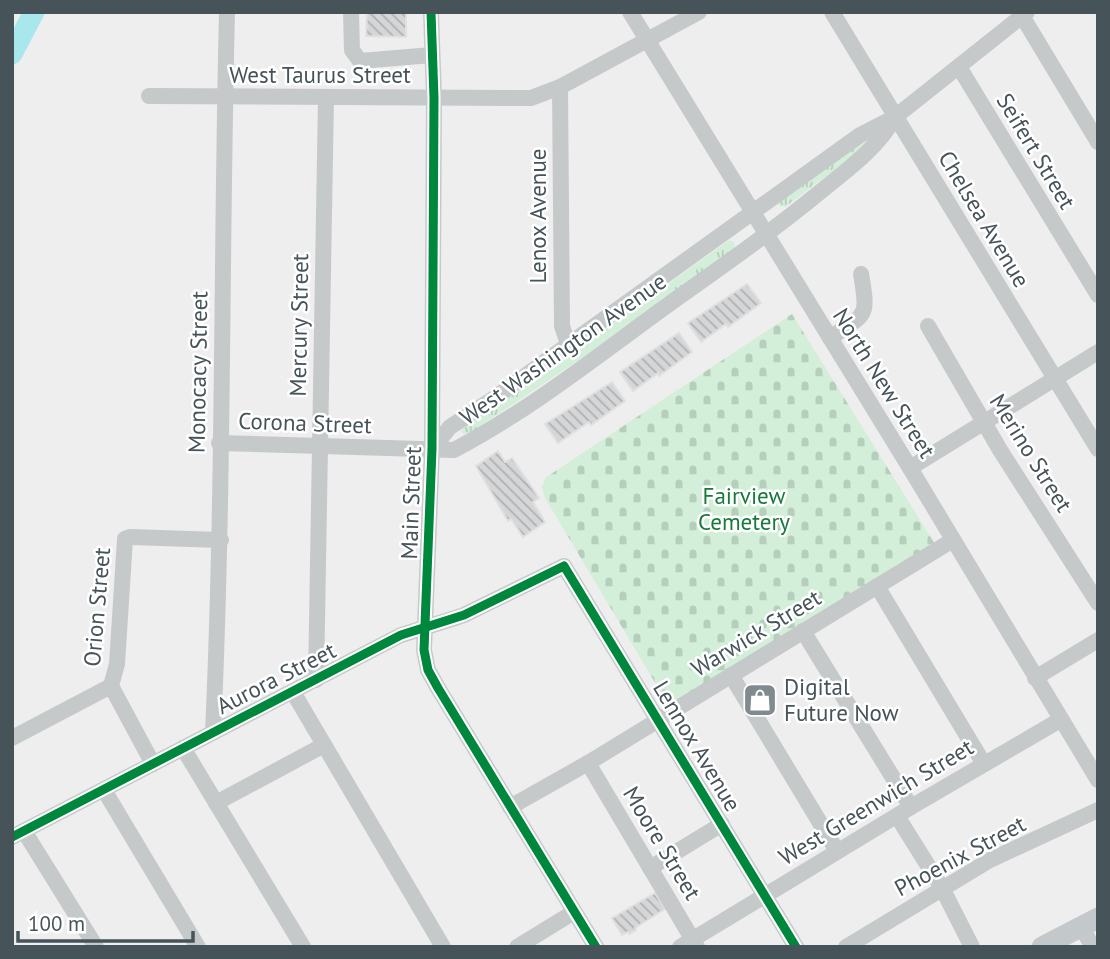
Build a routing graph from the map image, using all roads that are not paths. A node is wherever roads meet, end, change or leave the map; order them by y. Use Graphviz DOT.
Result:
graph roads {
  1 [pos="227,12"];
  2 [pos="351,12"];
  3 [pos="431,12"];
  4 [pos="630,12"];
  5 [pos="699,12"];
  6 [pos="832,12"];
  7 [pos="1025,14"];
  8 [pos="645,40"];
  9 [pos="432,55"];
  10 [pos="959,67"];
  11 [pos="560,87"];
  12 [pos="149,96"];
  13 [pos="225,97"];
  14 [pos="326,97"];
  15 [pos="434,98"];
  16 [pos="895,117"];
  17 [pos="1098,142"];
  18 [pos="752,213"];
  19 [pos="766,235"];
  20 [pos="862,274"];
  21 [pos="1098,295"];
  22 [pos="928,326"];
  23 [pos="830,338"];
  24 [pos="568,344"];
  25 [pos="1098,352"];
  26 [pos="1053,378"];
  27 [pos="985,422"];
  28 [pos="219,443"];
  29 [pos="319,446"];
  30 [pos="432,449"];
  31 [pos="1098,449"];
  32 [pos="910,468"];
  33 [pos="221,540"];
  34 [pos="953,540"];
  35 [pos="564,566"];
  36 [pos="877,586"];
  37 [pos="1098,603"];
  38 [pos="426,628"];
  39 [pos="803,631"];
  40 [pos="1098,640"];
  41 [pos="732,675"];
  42 [pos="1035,678"];
  43 [pos="316,680"];
  44 [pos="111,686"];
  45 [pos="293,692"];
  46 [pos="659,719"];
  47 [pos="1060,720"];
  48 [pos="213,732"];
  49 [pos="12,738"];
  50 [pos="324,745"];
  51 [pos="183,748"];
  52 [pos="588,763"];
  53 [pos="153,764"];
  54 [pos="984,764"];
  55 [pos="1098,780"];
  56 [pos="104,790"];
  57 [pos="216,803"];
  58 [pos="510,807"];
  59 [pos="911,807"];
  60 [pos="1098,810"];
  61 [pos="897,816"];
  62 [pos="722,824"];
  63 [pos="18,834"];
  64 [pos="837,852"];
  65 [pos="650,868"];
  66 [pos="942,888"];
  67 [pos="764,895"];
  68 [pos="575,912"];
  69 [pos="1090,923"];
  70 [pos="690,944"];
  71 [pos="96,947"];
  72 [pos="198,947"];
  73 [pos="303,947"];
  74 [pos="443,947"];
  75 [pos="517,947"];
  76 [pos="596,947"];
  77 [pos="796,947"];
  78 [pos="846,947"];
  79 [pos="972,947"];
  80 [pos="1042,947"];
  81 [pos="1093,947"];
  1 -- 13 [label="street, Monocacy Street"];
  2 -- 9 [label="street"];
  3 -- 9 [label="street, Main Street"];
  4 -- 8 [label="street, North New Street"];
  5 -- 8 [label="street, West Taurus Street"];
  6 -- 16 [label="street, Chelsea Avenue"];
  7 -- 10 [label="street"];
  7 -- 17 [label="street"];
  8 -- 11 [label="street, West Taurus Street"];
  8 -- 18 [label="street, North New Street"];
  9 -- 15 [label="street, Main Street"];
  10 -- 16 [label="street"];
  10 -- 21 [label="street, Seifert Street"];
  11 -- 15 [label="street, West Taurus Street"];
  11 -- 24 [label="street, Lenox Avenue"];
  12 -- 13 [label="street, West Taurus Street"];
  13 -- 14 [label="street, West Taurus Street"];
  13 -- 28 [label="street, Monocacy Street"];
  14 -- 15 [label="street, West Taurus Street"];
  14 -- 29 [label="street, Mercury Street"];
  15 -- 30 [label="street, Main Street"];
  16 -- 18 [label="street, West Washington Avenue"];
  16 -- 19 [label="street, West Washington Avenue"];
  16 -- 26 [label="street, Chelsea Avenue"];
  18 -- 19 [label="street, North New Street"];
  18 -- 24 [label="street, West Washington Avenue"];
  19 -- 23 [label="street, North New Street"];
  19 -- 30 [label="street, West Washington Avenue"];
  20 -- 23 [label="street"];
  22 -- 27 [label="street, Merino Street"];
  23 -- 32 [label="street, North New Street"];
  24 -- 30 [label="street, West Washington Avenue"];
  25 -- 26 [label="street"];
  26 -- 27 [label="street"];
  26 -- 31 [label="street, Chelsea Avenue"];
  27 -- 32 [label="street"];
  27 -- 37 [label="street, Merino Street"];
  28 -- 29 [label="street, Corona Street"];
  28 -- 33 [label="street, Monocacy Street"];
  29 -- 30 [label="street, Corona Street"];
  29 -- 43 [label="street, Mercury Street"];
  30 -- 38 [label="street, Main Street"];
  32 -- 34 [label="street, North New Street"];
  33 -- 44 [label="street, Orion Street"];
  33 -- 48 [label="street, Monocacy Street"];
  34 -- 36 [label="street, Warwick Street"];
  34 -- 42 [label="street, North New Street"];
  35 -- 38 [label="street, Aurora Street"];
  35 -- 46 [label="street, Lennox Avenue"];
  36 -- 39 [label="street, Warwick Street"];
  36 -- 54 [label="street"];
  38 -- 43 [label="street, Aurora Street"];
  38 -- 58 [label="street, Main Street"];
  39 -- 41 [label="street, Warwick Street"];
  39 -- 59 [label="street"];
  40 -- 42 [label="street"];
  41 -- 46 [label="street, Warwick Street"];
  41 -- 64 [label="street"];
  42 -- 47 [label="street, North New Street"];
  43 -- 45 [label="street, Aurora Street"];
  44 -- 49 [label="street"];
  44 -- 53 [label="street, Orion Street"];
  45 -- 48 [label="street, Aurora Street"];
  45 -- 50 [label="street"];
  46 -- 52 [label="street, Warwick Street"];
  46 -- 62 [label="street, Lennox Avenue"];
  47 -- 54 [label="street, West Greenwich Street"];
  47 -- 55 [label="street, North New Street"];
  48 -- 51 [label="street, Aurora Street"];
  50 -- 57 [label="street"];
  50 -- 74 [label="street"];
  51 -- 53 [label="street, Aurora Street"];
  51 -- 57 [label="street"];
  52 -- 58 [label="street, Warwick Street"];
  52 -- 65 [label="street, Moore Street"];
  53 -- 56 [label="street, Aurora Street"];
  54 -- 59 [label="street, West Greenwich Street"];
  56 -- 63 [label="street, Aurora Street"];
  56 -- 72 [label="street"];
  57 -- 73 [label="street"];
  58 -- 68 [label="street, Main Street"];
  59 -- 61 [label="street, West Greenwich Street"];
  60 -- 66 [label="street, Phoenix Street"];
  61 -- 64 [label="street, West Greenwich Street"];
  61 -- 66 [label="street"];
  62 -- 65 [label="street"];
  62 -- 67 [label="street, Lennox Avenue"];
  63 -- 71 [label="street"];
  64 -- 67 [label="street, West Greenwich Street"];
  65 -- 70 [label="street, Moore Street"];
  66 -- 78 [label="street, Phoenix Street"];
  66 -- 79 [label="street"];
  67 -- 70 [label="street, West Greenwich Street"];
  67 -- 77 [label="street, Lennox Avenue"];
  68 -- 75 [label="street"];
  68 -- 76 [label="street, Main Street"];
  69 -- 80 [label="main road"];
  69 -- 81 [label="street"];
}
